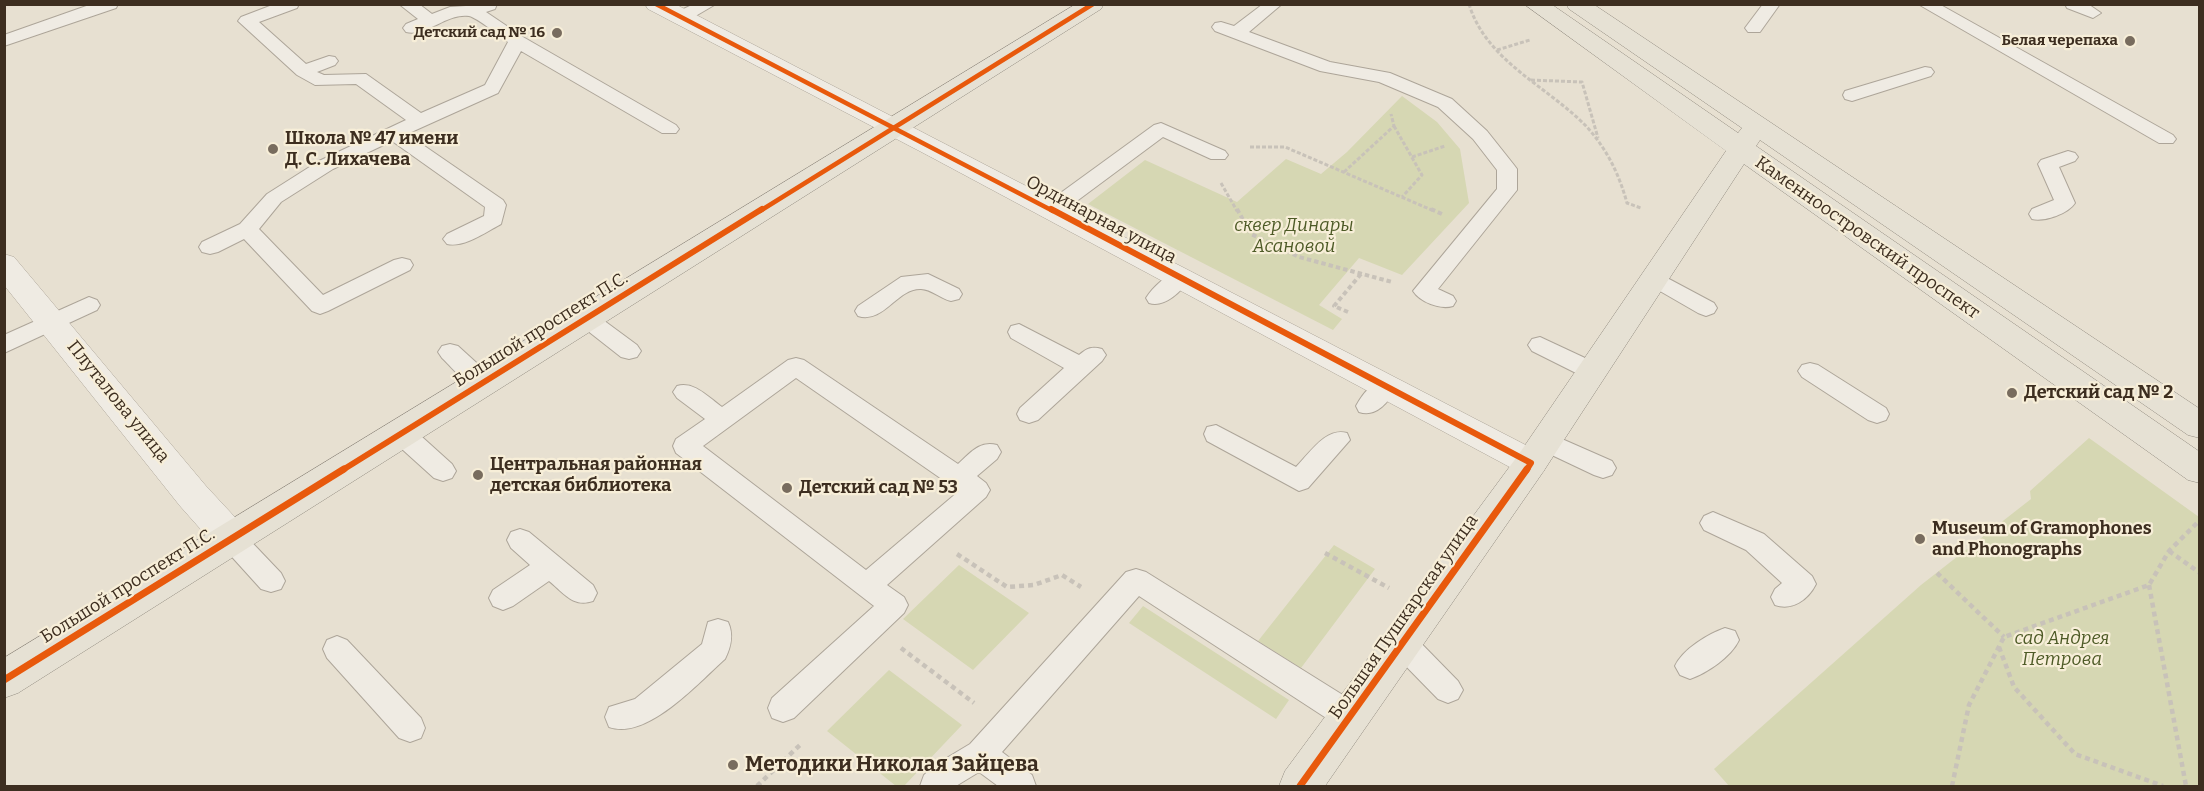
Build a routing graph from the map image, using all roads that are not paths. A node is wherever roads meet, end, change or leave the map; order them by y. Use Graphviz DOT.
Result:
graph roads {
  1 [pos="110,4"];
  2 [pos="291,4"];
  3 [pos="408,4"];
  4 [pos="491,4"];
  5 [pos="656,4"];
  6 [pos="708,4"];
  7 [pos="1093,4"];
  8 [pos="1274,4"];
  9 [pos="1535,4"];
  10 [pos="1577,4"];
  11 [pos="1772,4"];
  12 [pos="1926,4"];
  13 [pos="2073,4"];
  14 [pos="474,11"];
  15 [pos="2093,13"];
  16 [pos="681,17"];
  17 [pos="430,20"];
  18 [pos="412,28"];
  19 [pos="1754,28"];
  20 [pos="4,41"];
  21 [pos="517,41"];
  22 [pos="329,61"];
  23 [pos="303,71"];
  24 [pos="1925,72"];
  25 [pos="1852,95"];
  26 [pos="419,121"];
  27 [pos="895,128"];
  28 [pos="669,129"];
  29 [pos="1756,132"];
  30 [pos="393,133"];
  31 [pos="2166,139"];
  32 [pos="1218,154"];
  33 [pos="2068,157"];
  34 [pos="1051,210"];
  35 [pos="2039,214"];
  36 [pos="247,229"];
  37 [pos="454,239"];
  38 [pos="210,247"];
  39 [pos="4,264"];
  40 [pos="402,265"];
  41 [pos="1654,278"];
  42 [pos="951,294"];
  43 [pos="1445,301"];
  44 [pos="89,304"];
  45 [pos="1706,308"];
  46 [pos="866,311"];
  47 [pos="587,319"];
  48 [pos="52,322"];
  49 [pos="1019,332"];
  50 [pos="4,345"];
  51 [pos="1540,345"];
  52 [pos="629,351"];
  53 [pos="450,352"];
  54 [pos="1592,371"];
  55 [pos="1810,371"];
  56 [pos="484,383"];
  57 [pos="685,392"];
  58 [pos="1029,414"];
  59 [pos="1877,414"];
  60 [pos="722,419"];
  61 [pos="2199,426"];
  62 [pos="402,434"];
  63 [pos="1216,434"];
  64 [pos="1338,440"];
  65 [pos="988,452"];
  66 [pos="1538,452"];
  67 [pos="1603,468"];
  68 [pos="2199,470"];
  69 [pos="443,471"];
  70 [pos="959,477"];
  71 [pos="1713,523"];
  72 [pos="232,539"];
  73 [pos="520,540"];
  74 [pos="550,566"];
  75 [pos="271,581"];
  76 [pos="867,586"];
  77 [pos="583,593"];
  78 [pos="1785,597"];
  79 [pos="503,598"];
  80 [pos="718,631"];
  81 [pos="1725,640"];
  82 [pos="1402,643"];
  83 [pos="337,649"];
  84 [pos="1690,666"];
  85 [pos="4,680"];
  86 [pos="1448,690"];
  87 [pos="783,708"];
  88 [pos="620,717"];
  89 [pos="1351,717"];
  90 [pos="410,728"];
  91 [pos="981,754"];
  92 [pos="935,786"];
  93 [pos="1021,786"];
  94 [pos="1300,786"];
  1 -- 20 [label="lane"];
  2 -- 23 [label="lane"];
  3 -- 17 [label="lane"];
  4 -- 14 [label="lane"];
  5 -- 16 [label="street, Ординарная улица"];
  6 -- 16 [label="lane"];
  7 -- 27 [label="main road, Большой проспект П.С."];
  8 -- 43 [label="lane"];
  9 -- 29 [label="main road, Каменноостровский проспект"];
  10 -- 29 [label="main road, Каменноостровский проспект"];
  11 -- 19 [label="lane"];
  12 -- 31 [label="lane"];
  13 -- 15 [label="lane"];
  14 -- 17 [label="lane"];
  14 -- 21 [label="lane"];
  16 -- 27 [label="street, Ординарная улица"];
  17 -- 18 [label="lane"];
  21 -- 26 [label="lane"];
  21 -- 28 [label="lane"];
  22 -- 23 [label="lane"];
  23 -- 26 [label="lane"];
  24 -- 25 [label="lane"];
  26 -- 30 [label="lane"];
  27 -- 34 [label="street, Ординарная улица"];
  27 -- 47 [label="main road, Большой проспект П.С."];
  29 -- 41 [label="main road, Большая Пушкарская улица"];
  29 -- 61 [label="main road, Каменноостровский проспект"];
  29 -- 68 [label="main road, Каменноостровский проспект"];
  30 -- 36 [label="lane"];
  30 -- 37 [label="lane"];
  32 -- 34 [label="lane"];
  33 -- 35 [label="lane"];
  34 -- 66 [label="street, Ординарная улица"];
  36 -- 38 [label="lane"];
  36 -- 40 [label="lane"];
  39 -- 48 [label="street, Плуталова улица"];
  41 -- 45 [label="lane"];
  41 -- 54 [label="main road, Большая Пушкарская улица"];
  42 -- 46 [label="lane"];
  44 -- 48 [label="lane"];
  47 -- 52 [label="lane"];
  47 -- 56 [label="main road, Большой проспект П.С."];
  48 -- 50 [label="lane"];
  48 -- 72 [label="street, Плуталова улица"];
  49 -- 58 [label="lane"];
  51 -- 54 [label="lane"];
  53 -- 56 [label="lane"];
  54 -- 66 [label="main road, Большая Пушкарская улица"];
  55 -- 59 [label="lane"];
  56 -- 62 [label="main road, Большой проспект П.С."];
  57 -- 60 [label="lane"];
  60 -- 70 [label="lane"];
  60 -- 76 [label="lane"];
  62 -- 69 [label="lane"];
  62 -- 72 [label="main road, Большой проспект П.С."];
  63 -- 64 [label="lane"];
  65 -- 70 [label="lane"];
  66 -- 67 [label="lane"];
  66 -- 82 [label="main road, Большая Пушкарская улица"];
  70 -- 76 [label="lane"];
  71 -- 78 [label="lane"];
  72 -- 75 [label="lane"];
  72 -- 85 [label="main road, Большой проспект П.С."];
  73 -- 74 [label="lane"];
  74 -- 77 [label="lane"];
  74 -- 79 [label="lane"];
  76 -- 87 [label="lane"];
  80 -- 88 [label="lane"];
  81 -- 84 [label="lane"];
  82 -- 86 [label="lane"];
  82 -- 89 [label="main road, Большая Пушкарская улица"];
  83 -- 90 [label="lane"];
  89 -- 91 [label="lane"];
  89 -- 94 [label="main road, Большая Пушкарская улица"];
  91 -- 92 [label="lane"];
  91 -- 93 [label="lane"];
}
